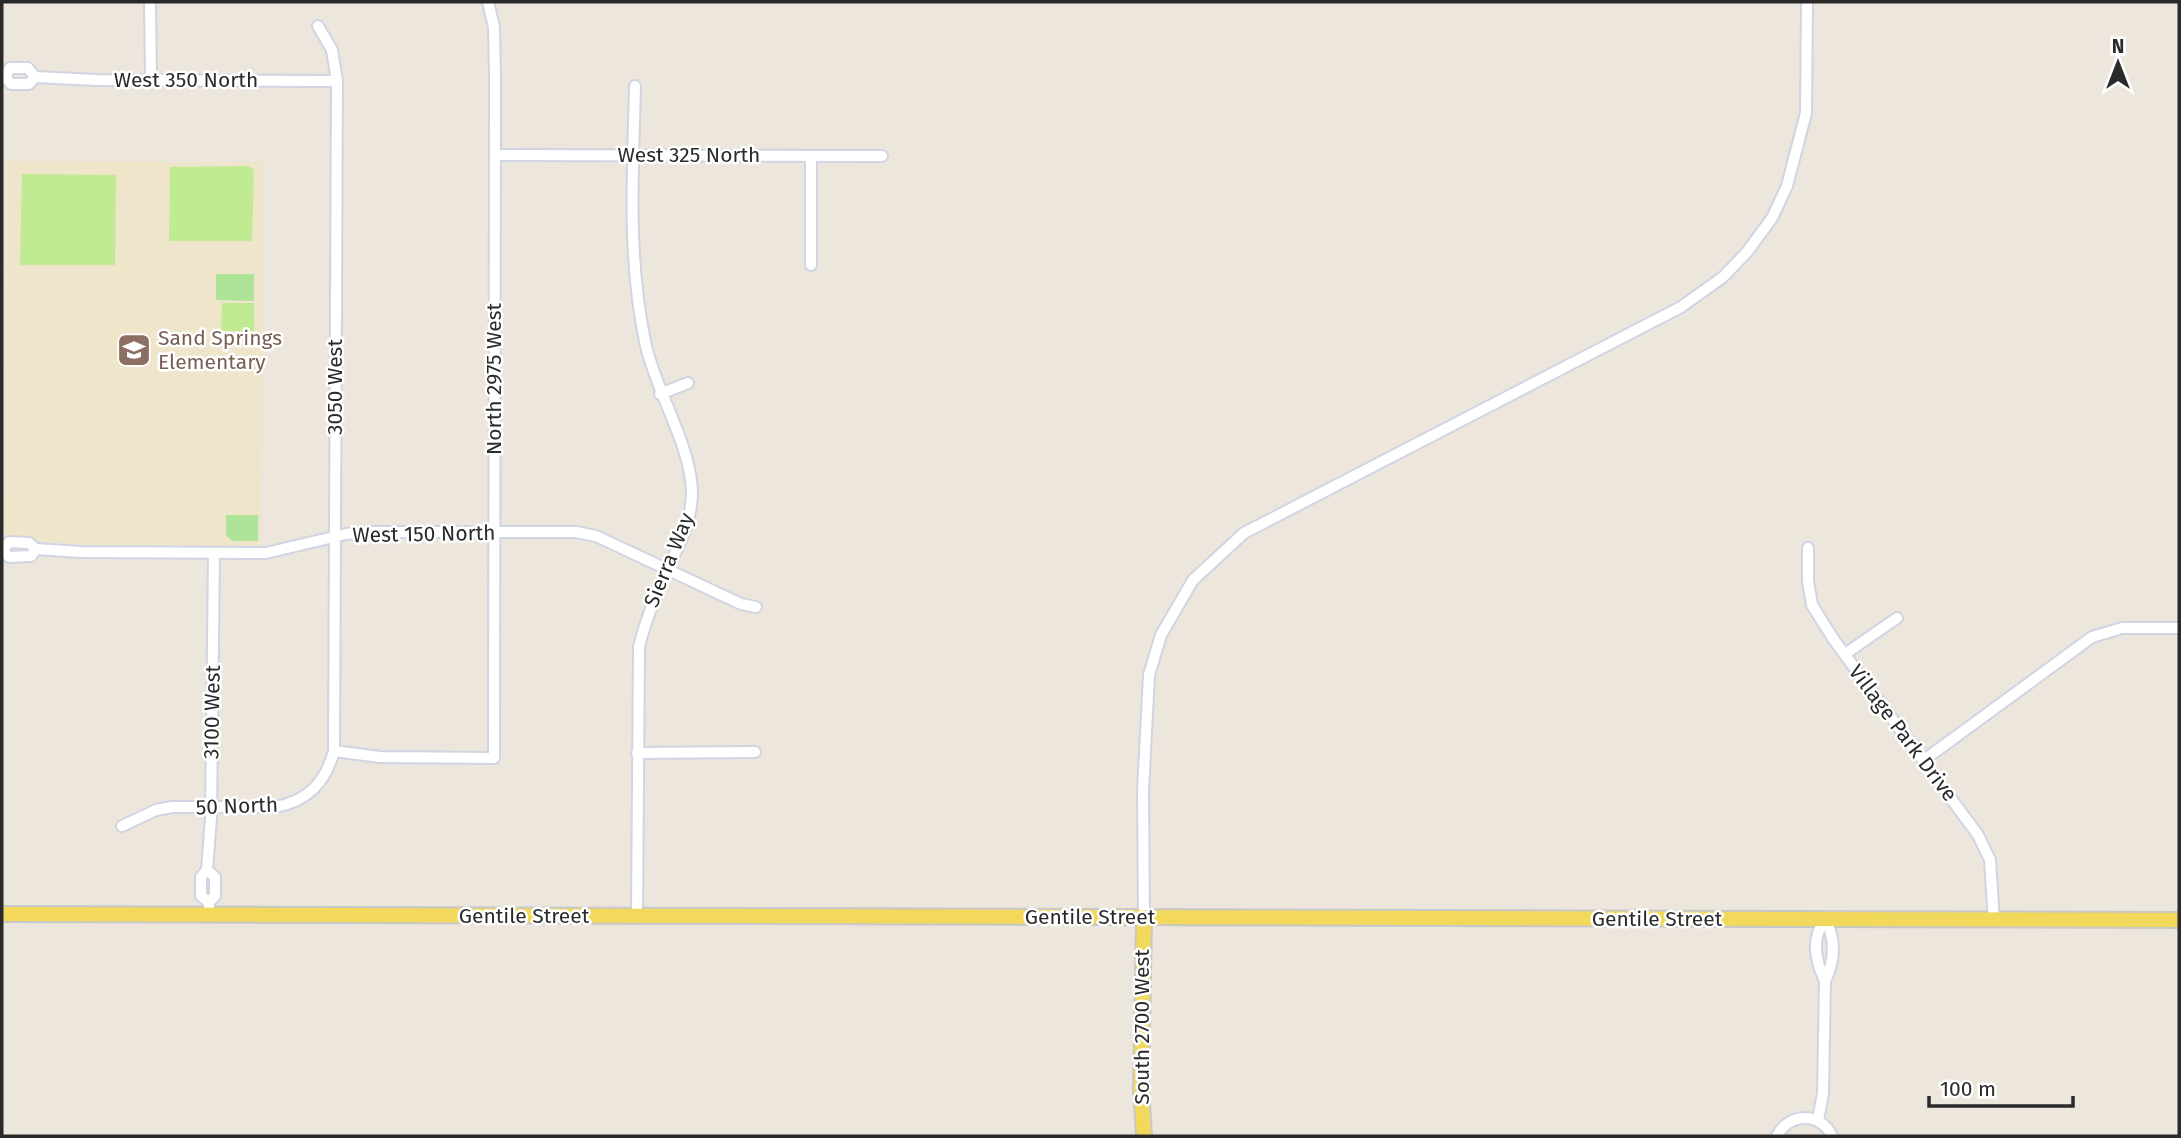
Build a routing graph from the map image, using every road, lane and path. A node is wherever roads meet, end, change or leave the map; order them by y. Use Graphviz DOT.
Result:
graph roads {
  1 [pos="150,2"];
  2 [pos="488,2"];
  3 [pos="1807,2"];
  4 [pos="318,26"];
  5 [pos="3,77"];
  6 [pos="35,77"];
  7 [pos="151,80"];
  8 [pos="337,81"];
  9 [pos="635,86"];
  10 [pos="495,155"];
  11 [pos="633,155"];
  12 [pos="811,156"];
  13 [pos="882,156"];
  14 [pos="811,265"];
  15 [pos="688,383"];
  16 [pos="660,394"];
  17 [pos="494,532"];
  18 [pos="334,538"];
  19 [pos="1808,548"];
  20 [pos="3,550"];
  21 [pos="214,553"];
  22 [pos="667,570"];
  23 [pos="756,607"];
  24 [pos="1897,618"];
  25 [pos="2179,628"];
  26 [pos="1844,654"];
  27 [pos="334,751"];
  28 [pos="755,752"];
  29 [pos="638,753"];
  30 [pos="1924,760"];
  31 [pos="211,807"];
  32 [pos="122,826"];
  33 [pos="209,908"];
  34 [pos="2,914"];
  35 [pos="638,916"];
  36 [pos="1144,918"];
  37 [pos="1825,919"];
  38 [pos="1994,920"];
  39 [pos="2179,920"];
  40 [pos="1818,1120"];
  41 [pos="1144,1136"];
  42 [pos="1777,1136"];
  43 [pos="1832,1136"];
  1 -- 7 [label="street"];
  2 -- 10 [label="street, North 2975 West"];
  3 -- 36 [label="street"];
  4 -- 8 [label="street, 3050 West"];
  5 -- 6 [label="street, West 350 North"];
  5 -- 6 [label="street, West 350 North"];
  6 -- 7 [label="street, West 350 North"];
  7 -- 8 [label="street, West 350 North"];
  8 -- 18 [label="street, 3050 West"];
  9 -- 11 [label="street, Sierra Way"];
  10 -- 11 [label="street, West 325 North"];
  10 -- 17 [label="street, North 2975 West"];
  11 -- 12 [label="street, West 325 North"];
  11 -- 16 [label="street, Sierra Way"];
  12 -- 13 [label="street, West 325 North"];
  12 -- 14 [label="street"];
  15 -- 16 [label="street"];
  16 -- 22 [label="street, Sierra Way"];
  17 -- 18 [label="street, West 150 North"];
  17 -- 22 [label="street, West 150 North"];
  17 -- 27 [label="street, North 2975 West"];
  18 -- 21 [label="street, West 150 North"];
  18 -- 27 [label="street, 3050 West"];
  19 -- 26 [label="street, Village Park Drive"];
  20 -- 21 [label="street, West 150 North"];
  21 -- 31 [label="street, 3100 West"];
  22 -- 23 [label="street, West 150 North"];
  22 -- 29 [label="street, Sierra Way"];
  24 -- 26 [label="street"];
  25 -- 30 [label="street"];
  26 -- 30 [label="street, Village Park Drive"];
  27 -- 31 [label="street, 50 North"];
  28 -- 29 [label="street"];
  29 -- 35 [label="street, Sierra Way"];
  30 -- 38 [label="street, Village Park Drive"];
  31 -- 32 [label="street, 50 North"];
  31 -- 33 [label="street, 3100 West"];
  33 -- 34 [label="main road, Gentile Street"];
  33 -- 35 [label="main road, Gentile Street"];
  35 -- 36 [label="main road, Gentile Street"];
  36 -- 37 [label="main road, Gentile Street"];
  36 -- 41 [label="main road, South 2700 West"];
  37 -- 38 [label="main road, Gentile Street"];
  37 -- 40 [label="street"];
  38 -- 39 [label="main road, Gentile Street"];
  40 -- 42 [label="street"];
  40 -- 43 [label="street"];
}
